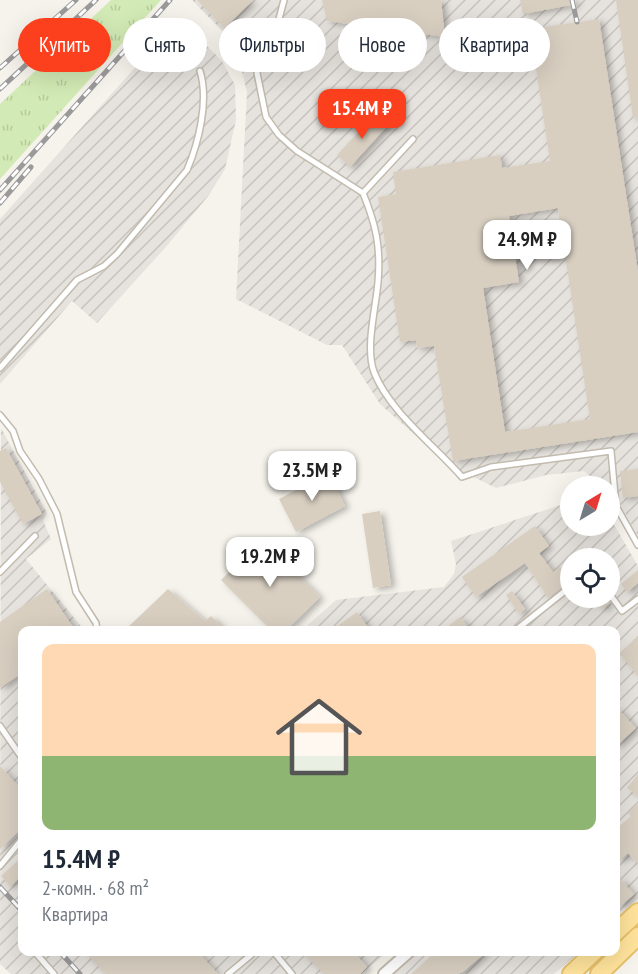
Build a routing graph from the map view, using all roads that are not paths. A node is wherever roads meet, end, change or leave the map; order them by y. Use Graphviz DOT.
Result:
graph roads {
  1 [pos="284,0"];
  2 [pos="200,72"];
  3 [pos="413,138"];
  4 [pos="363,193"];
  5 [pos="0,368"];
  6 [pos="0,415"];
  7 [pos="35,536"];
  8 [pos="638,545"];
  9 [pos="0,572"];
  10 [pos="560,595"];
  11 [pos="638,599"];
  12 [pos="620,607"];
  13 [pos="96,626"];
  14 [pos="521,626"];
  15 [pos="0,726"];
  16 [pos="18,752"];
  17 [pos="18,844"];
  18 [pos="0,866"];
  19 [pos="638,912"];
  20 [pos="620,928"];
  21 [pos="638,936"];
  22 [pos="620,954"];
  23 [pos="38,956"];
  24 [pos="250,956"];
  25 [pos="277,956"];
  26 [pos="404,956"];
  27 [pos="590,956"];
  28 [pos="617,956"];
  29 [pos="54,974"];
  30 [pos="228,974"];
  31 [pos="292,974"];
  32 [pos="384,974"];
  33 [pos="571,974"];
  34 [pos="599,974"];
  1 -- 4 [label="lane"];
  2 -- 5 [label="lane"];
  3 -- 4 [label="lane"];
  4 -- 8 [label="lane"];
  6 -- 13 [label="lane"];
  7 -- 9 [label="lane"];
  10 -- 14 [label="lane"];
  11 -- 12 [label="lane"];
  15 -- 16 [label="lane"];
  17 -- 18 [label="lane"];
  19 -- 20 [label="main road"];
  21 -- 22 [label="main road"];
  23 -- 29 [label="lane"];
  24 -- 30 [label="lane"];
  25 -- 31 [label="lane"];
  26 -- 32 [label="street"];
  27 -- 33 [label="main road"];
  28 -- 34 [label="main road"];
}
